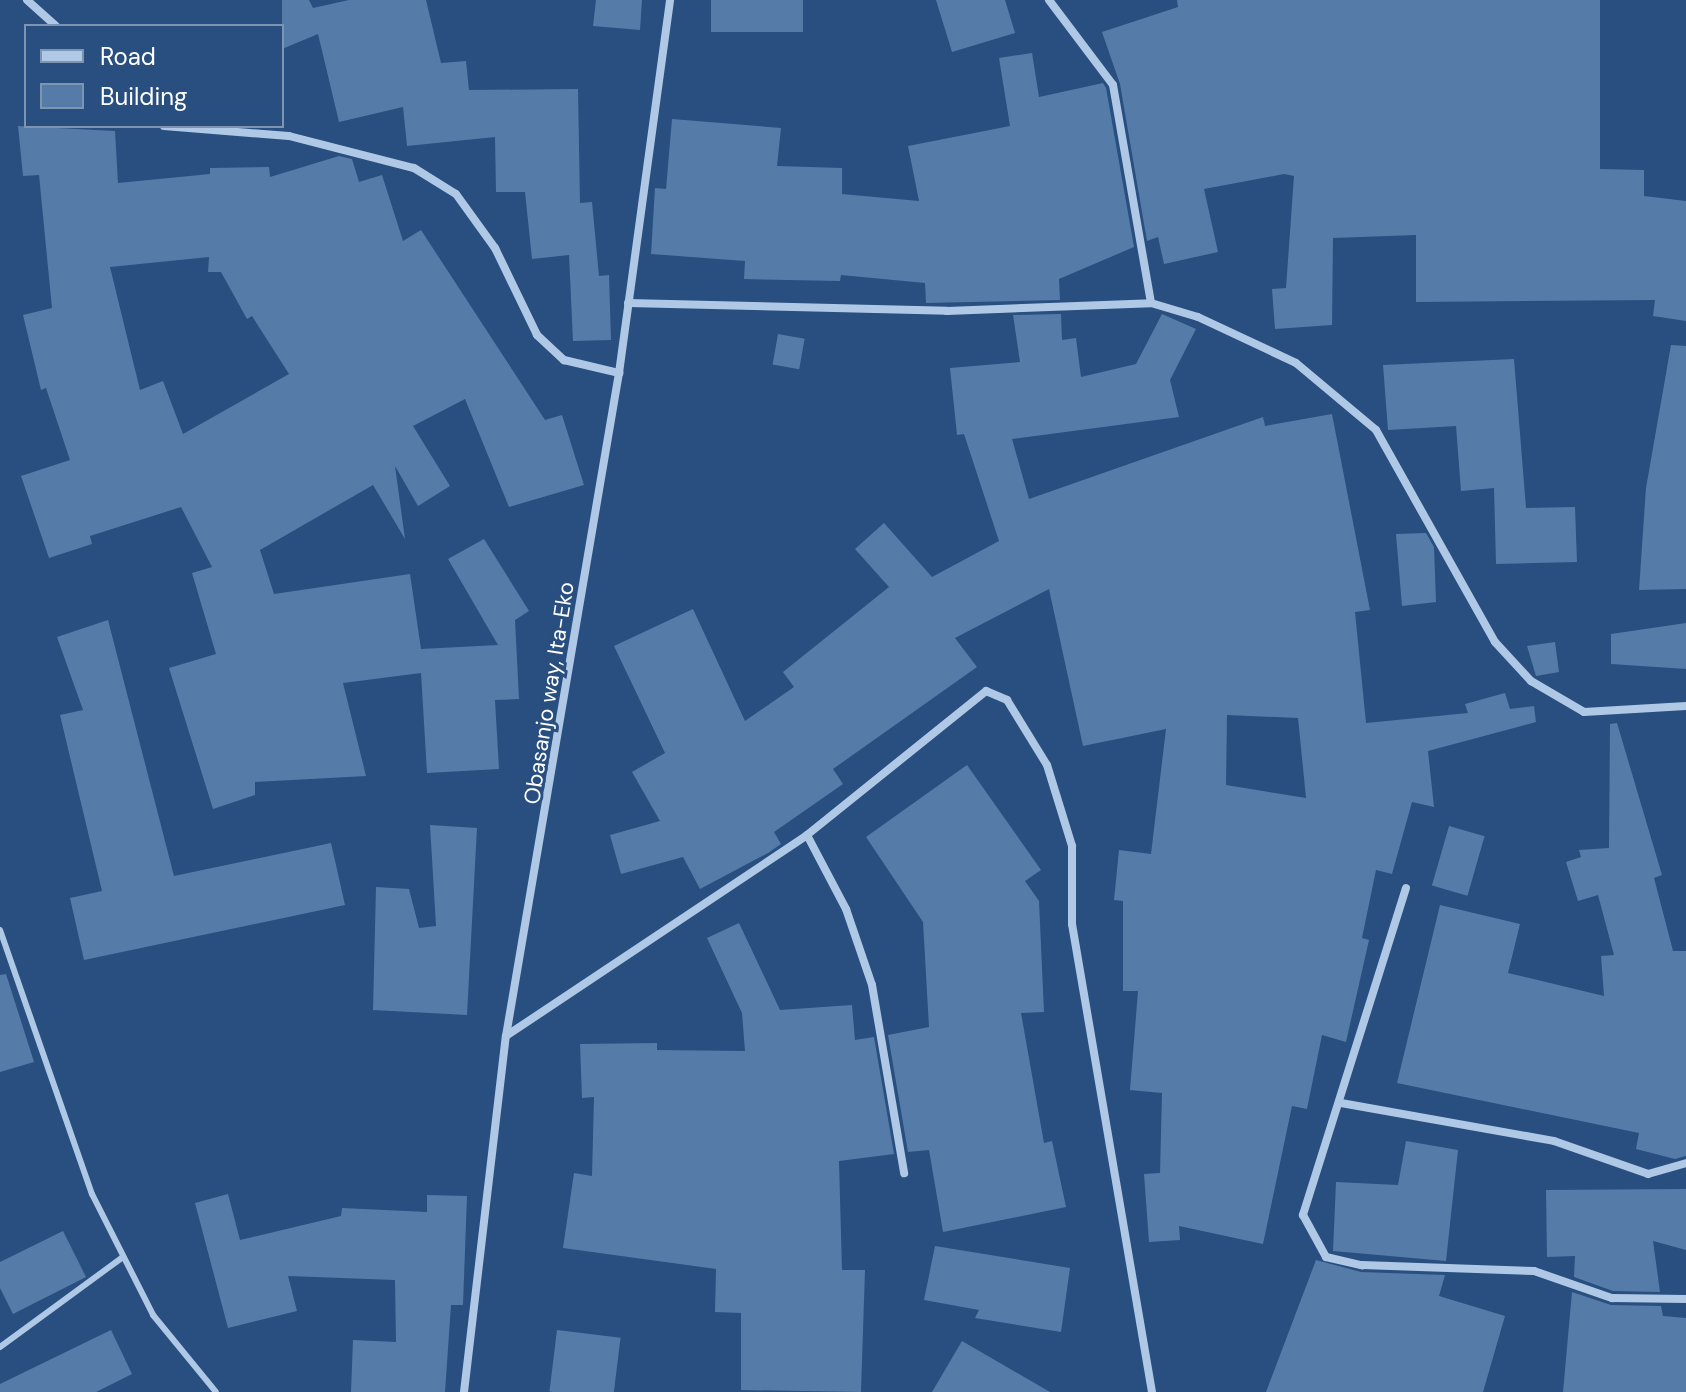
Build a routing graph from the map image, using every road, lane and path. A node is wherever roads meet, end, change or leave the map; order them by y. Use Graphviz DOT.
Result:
graph roads {
  1 [pos="27,0"];
  2 [pos="670,0"];
  3 [pos="1049,0"];
  4 [pos="54,24"];
  5 [pos="189,128"];
  6 [pos="628,303"];
  7 [pos="1151,303"];
  8 [pos="619,373"];
  9 [pos="1686,706"];
  10 [pos="807,835"];
  11 [pos="1406,888"];
  12 [pos="0,930"];
  13 [pos="506,1036"];
  14 [pos="1341,1103"];
  15 [pos="1686,1163"];
  16 [pos="904,1173"];
  17 [pos="123,1257"];
  18 [pos="1686,1299"];
  19 [pos="0,1347"];
  20 [pos="216,1392"];
  21 [pos="464,1392"];
  22 [pos="1152,1392"];
  1 -- 4 [label="street"];
  2 -- 6 [label="street, Obasanjo way, Ita-Eko"];
  3 -- 7 [label="street"];
  5 -- 8 [label="street"];
  6 -- 7 [label="street"];
  6 -- 8 [label="street, Obasanjo way, Ita-Eko"];
  7 -- 9 [label="street"];
  8 -- 13 [label="street, Obasanjo way, Ita-Eko"];
  10 -- 13 [label="street"];
  10 -- 16 [label="street"];
  10 -- 22 [label="street"];
  11 -- 14 [label="street"];
  12 -- 17 [label="lane"];
  13 -- 21 [label="street, Obasanjo way, Ita-Eko"];
  14 -- 15 [label="street"];
  14 -- 18 [label="street"];
  17 -- 19 [label="lane"];
  17 -- 20 [label="lane"];
}
